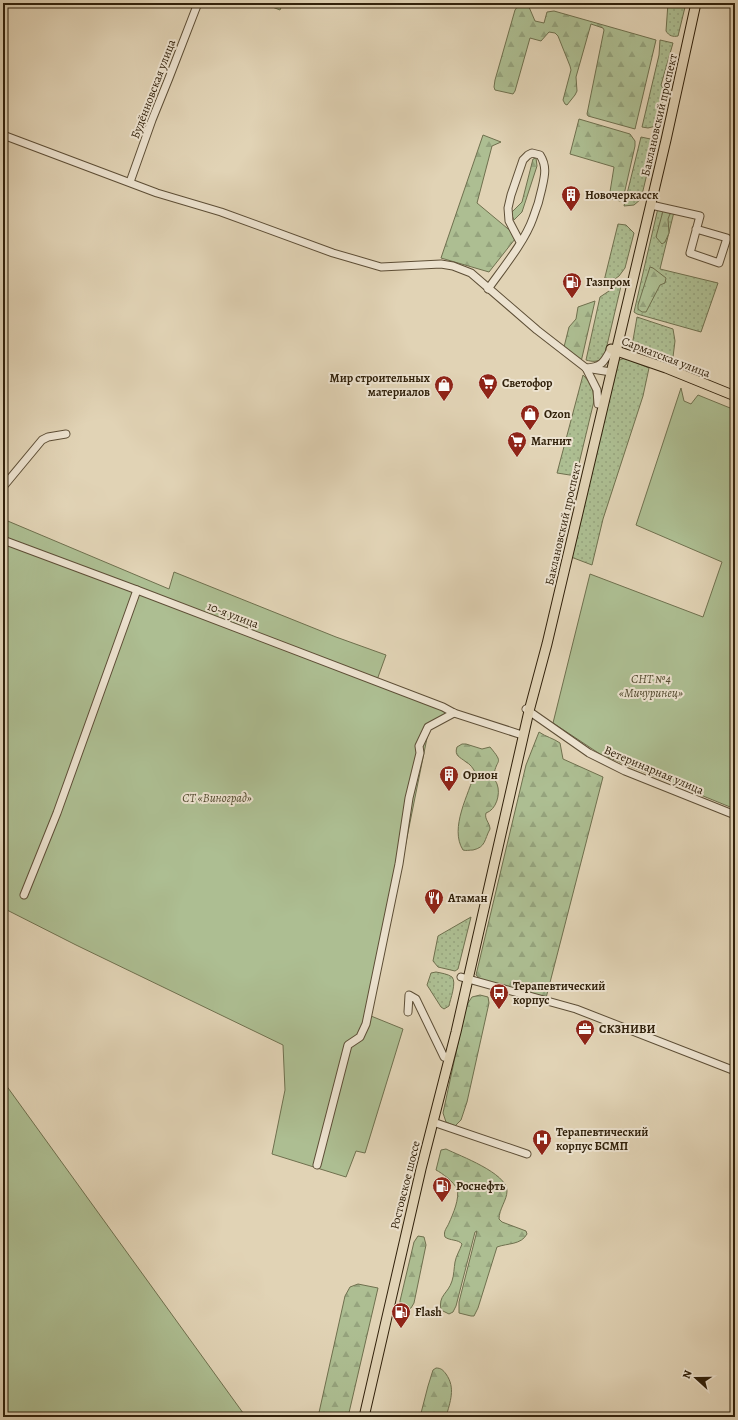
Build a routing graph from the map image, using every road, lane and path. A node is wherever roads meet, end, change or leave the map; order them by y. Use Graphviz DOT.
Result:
graph roads {
  1 [pos="198,3"];
  2 [pos="691,3"];
  3 [pos="696,3"];
  4 [pos="685,44"];
  5 [pos="3,135"];
  6 [pos="130,182"];
  7 [pos="651,204"];
  8 [pos="696,229"];
  9 [pos="520,242"];
  10 [pos="488,289"];
  11 [pos="614,349"];
  12 [pos="586,368"];
  13 [pos="608,372"];
  14 [pos="735,396"];
  15 [pos="598,404"];
  16 [pos="66,434"];
  17 [pos="3,487"];
  18 [pos="3,540"];
  19 [pos="137,590"];
  20 [pos="527,710"];
  21 [pos="454,713"];
  22 [pos="519,734"];
  23 [pos="735,814"];
  24 [pos="24,895"];
  25 [pos="464,978"];
  26 [pos="408,1012"];
  27 [pos="444,1057"];
  28 [pos="735,1071"];
  29 [pos="433,1122"];
  30 [pos="527,1154"];
  31 [pos="317,1165"];
  32 [pos="366,1397"];
  33 [pos="359,1417"];
  34 [pos="364,1417"];
  1 -- 6 [label="street, Будённовская улица"];
  2 -- 4 [label="main road, Баклановский проспект"];
  3 -- 4 [label="main road, Баклановский проспект"];
  4 -- 7 [label="main road, Баклановский проспект"];
  4 -- 11 [label="main road, Баклановский проспект"];
  5 -- 6 [label="street"];
  6 -- 10 [label="street"];
  7 -- 8 [label="street"];
  7 -- 11 [label="main road, Баклановский проспект"];
  8 -- 8 [label="street"];
  9 -- 9 [label="street"];
  9 -- 10 [label="street"];
  10 -- 12 [label="street"];
  11 -- 12 [label="street"];
  11 -- 13 [label="main road, Баклановский проспект"];
  11 -- 14 [label="main road, Сарматская улица"];
  12 -- 13 [label="street"];
  12 -- 15 [label="street"];
  13 -- 15 [label="main road, Баклановский проспект"];
  13 -- 20 [label="main road, Баклановский проспект"];
  15 -- 20 [label="main road, Баклановский проспект"];
  16 -- 17 [label="street"];
  18 -- 19 [label="street, 10-я улица"];
  19 -- 21 [label="street, 10-я улица"];
  19 -- 24 [label="street"];
  20 -- 22 [label="main road, Баклановский проспект"];
  20 -- 23 [label="street, Ветеринарная улица"];
  20 -- 25 [label="main road, Баклановский проспект"];
  21 -- 22 [label="street, 10-я улица"];
  21 -- 31 [label="street"];
  22 -- 25 [label="main road, Баклановский проспект"];
  25 -- 27 [label="main road, Ростовское шоссе"];
  25 -- 28 [label="street"];
  25 -- 29 [label="main road, Ростовское шоссе"];
  26 -- 27 [label="street"];
  27 -- 32 [label="main road, Ростовское шоссе"];
  29 -- 30 [label="street"];
  29 -- 32 [label="main road, Ростовское шоссе"];
  32 -- 33 [label="main road"];
  32 -- 34 [label="main road"];
}
